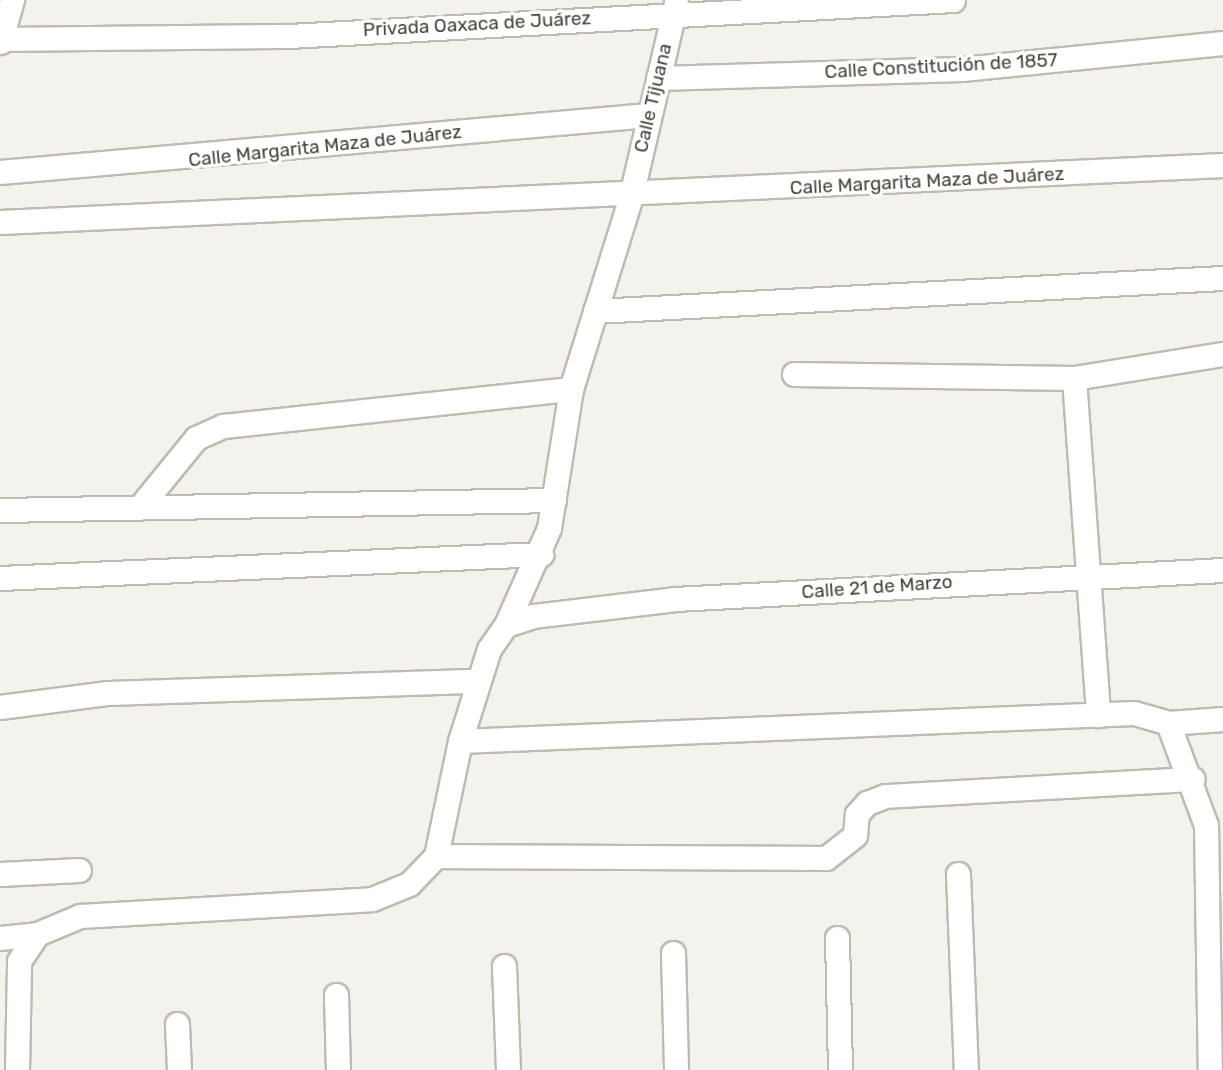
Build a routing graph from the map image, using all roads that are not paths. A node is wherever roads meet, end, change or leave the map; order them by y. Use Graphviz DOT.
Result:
graph roads {
  1 [pos="12,0"];
  2 [pos="953,0"];
  3 [pos="675,8"];
  4 [pos="0,40"];
  5 [pos="1223,43"];
  6 [pos="658,78"];
  7 [pos="649,115"];
  8 [pos="1223,165"];
  9 [pos="0,172"];
  10 [pos="631,196"];
  11 [pos="0,222"];
  12 [pos="1223,278"];
  13 [pos="595,311"];
  14 [pos="1223,354"];
  15 [pos="794,374"];
  16 [pos="1074,378"];
  17 [pos="571,389"];
  18 [pos="554,500"];
  19 [pos="139,508"];
  20 [pos="0,510"];
  21 [pos="541,554"];
  22 [pos="1223,570"];
  23 [pos="1088,574"];
  24 [pos="0,578"];
  25 [pos="506,625"];
  26 [pos="476,681"];
  27 [pos="0,707"];
  28 [pos="1098,715"];
  29 [pos="1223,719"];
  30 [pos="1168,723"];
  31 [pos="460,741"];
  32 [pos="1193,779"];
  33 [pos="1214,824"];
  34 [pos="436,856"];
  35 [pos="79,870"];
  36 [pos="0,874"];
  37 [pos="958,874"];
  38 [pos="37,934"];
  39 [pos="0,938"];
  40 [pos="837,938"];
  41 [pos="673,953"];
  42 [pos="504,966"];
  43 [pos="336,995"];
  44 [pos="177,1024"];
  45 [pos="11,1060"];
  46 [pos="179,1070"];
  47 [pos="338,1070"];
  48 [pos="509,1070"];
  49 [pos="676,1070"];
  50 [pos="840,1070"];
  51 [pos="966,1070"];
  52 [pos="1210,1070"];
  1 -- 4 [label="street"];
  2 -- 3 [label="street, Privada Oaxaca de Juárez"];
  3 -- 4 [label="street, Privada Oaxaca de Juárez"];
  3 -- 6 [label="street, Calle Tijuana"];
  5 -- 6 [label="street, Calle Constitución de 1857"];
  6 -- 7 [label="street, Calle Tijuana"];
  7 -- 9 [label="street, Calle Margarita Maza de Juárez"];
  7 -- 10 [label="street, Calle Tijuana"];
  8 -- 10 [label="street, Calle Margarita Maza de Juárez"];
  10 -- 11 [label="street, Calle Margarita Maza de Juárez"];
  10 -- 13 [label="street, Calle Tijuana"];
  12 -- 13 [label="street"];
  13 -- 17 [label="street, Calle Tijuana"];
  14 -- 16 [label="street"];
  15 -- 16 [label="street"];
  16 -- 23 [label="street"];
  17 -- 18 [label="street, Calle Tijuana"];
  17 -- 19 [label="street"];
  18 -- 19 [label="street"];
  18 -- 21 [label="street, Calle Tijuana"];
  19 -- 20 [label="street"];
  21 -- 24 [label="street"];
  21 -- 25 [label="street, Calle Tijuana"];
  22 -- 23 [label="street, Calle 21 de Marzo"];
  23 -- 25 [label="street, Calle 21 de Marzo"];
  23 -- 28 [label="street"];
  25 -- 26 [label="street, Calle Tijuana"];
  26 -- 27 [label="street"];
  26 -- 31 [label="street, Calle Tijuana"];
  28 -- 30 [label="street"];
  28 -- 31 [label="street"];
  29 -- 30 [label="street"];
  30 -- 32 [label="street"];
  31 -- 34 [label="street, Calle Tijuana"];
  32 -- 33 [label="street"];
  32 -- 34 [label="street"];
  33 -- 52 [label="street"];
  34 -- 38 [label="street"];
  35 -- 36 [label="street"];
  37 -- 51 [label="street"];
  38 -- 39 [label="street"];
  38 -- 45 [label="street"];
  40 -- 50 [label="street"];
  41 -- 49 [label="street"];
  42 -- 48 [label="street"];
  43 -- 47 [label="street"];
  44 -- 46 [label="street"];
}
